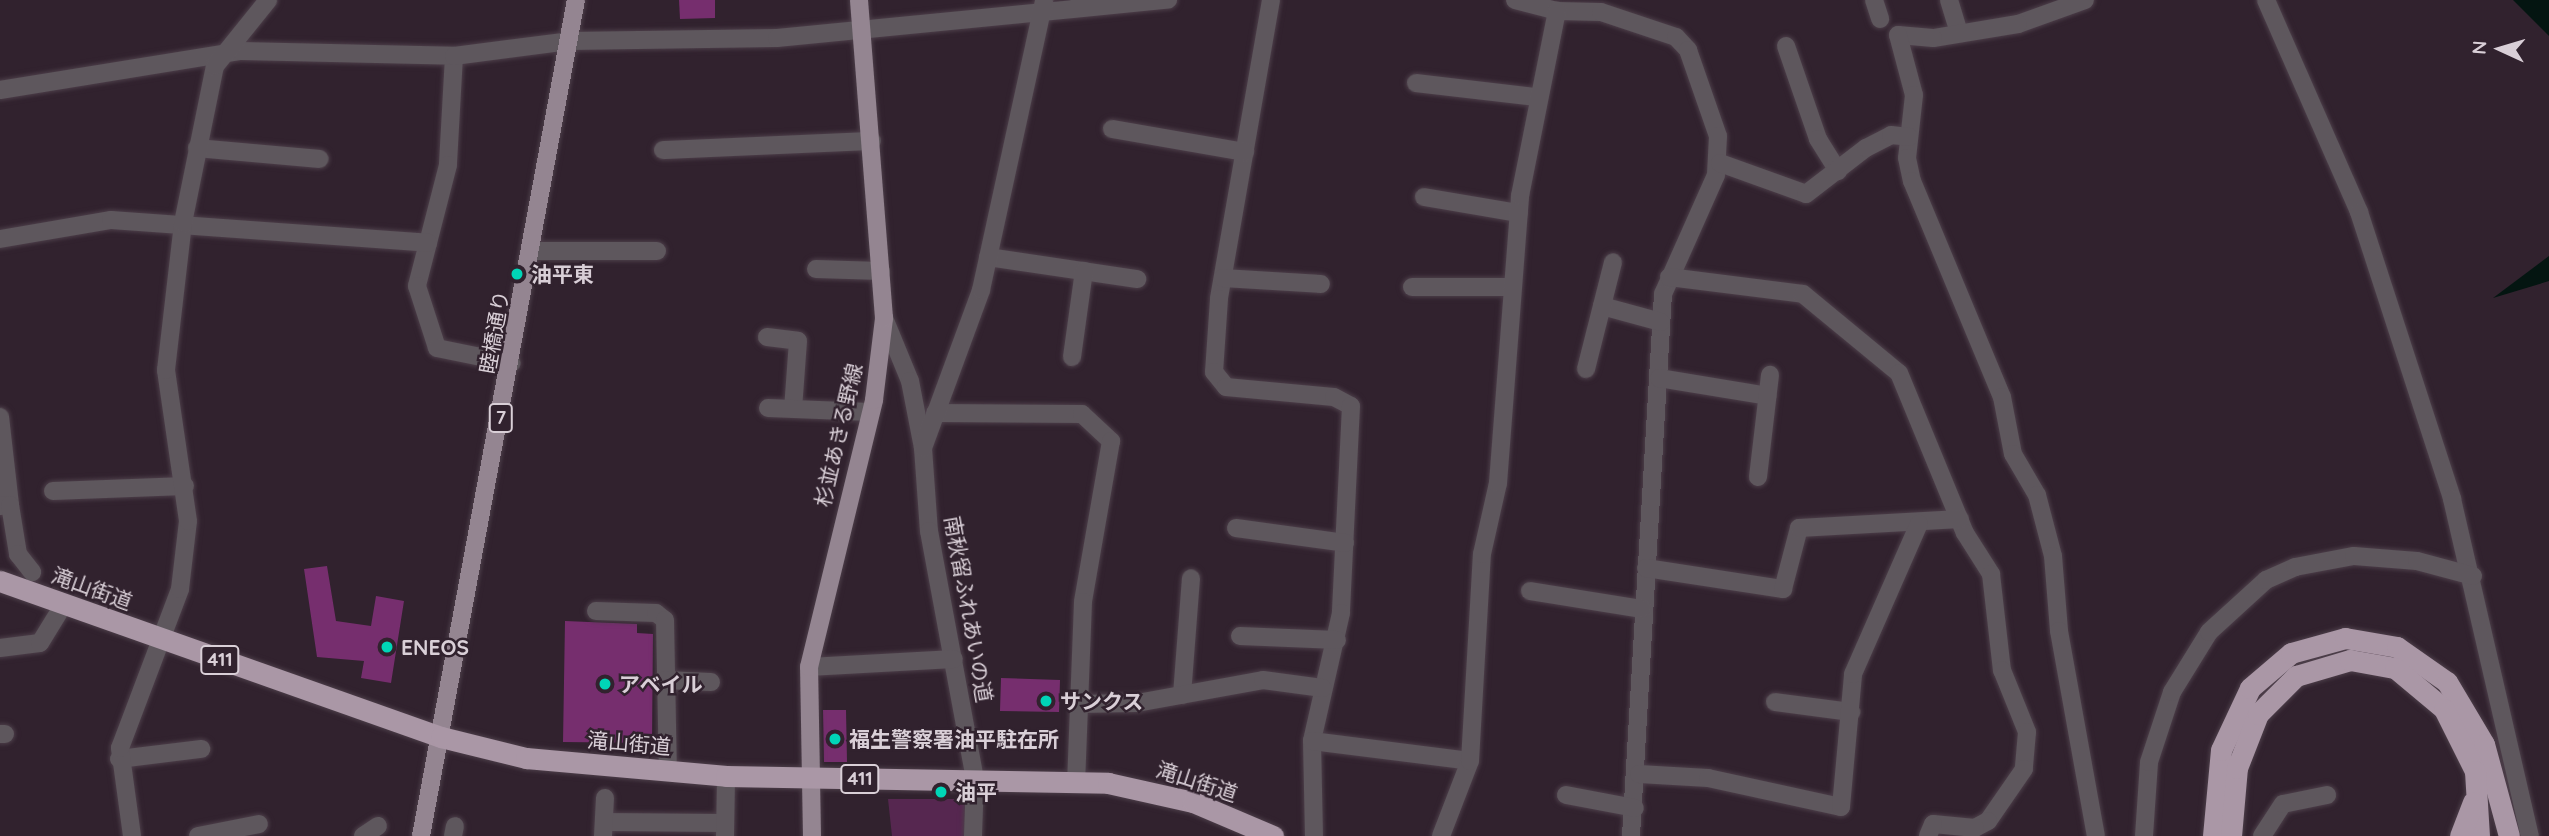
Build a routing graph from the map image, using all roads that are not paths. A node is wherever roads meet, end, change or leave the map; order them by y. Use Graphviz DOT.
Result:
graph roads {
  1 [pos="268,0"];
  2 [pos="576,0"];
  3 [pos="859,0"];
  4 [pos="1168,0"];
  5 [pos="1271,0"];
  6 [pos="1515,0"];
  7 [pos="1874,0"];
  8 [pos="1949,0"];
  9 [pos="2085,0"];
  10 [pos="2266,0"];
  11 [pos="1043,5"];
  12 [pos="1568,7"];
  13 [pos="1880,19"];
  14 [pos="862,30"];
  15 [pos="1959,33"];
  16 [pos="569,41"];
  17 [pos="1786,46"];
  18 [pos="228,54"];
  19 [pos="454,56"];
  20 [pos="1416,83"];
  21 [pos="0,90"];
  22 [pos="1536,97"];
  23 [pos="1112,129"];
  24 [pos="1909,138"];
  25 [pos="872,141"];
  26 [pos="197,148"];
  27 [pos="663,149"];
  28 [pos="1245,152"];
  29 [pos="320,159"];
  30 [pos="1720,163"];
  31 [pos="1838,171"];
  32 [pos="1424,197"];
  33 [pos="1518,213"];
  34 [pos="183,223"];
  35 [pos="0,239"];
  36 [pos="428,243"];
  37 [pos="532,251"];
  38 [pos="657,251"];
  39 [pos="988,257"];
  40 [pos="1613,262"];
  41 [pos="816,269"];
  42 [pos="881,271"];
  43 [pos="1084,271"];
  44 [pos="1669,277"];
  45 [pos="1223,278"];
  46 [pos="1137,279"];
  47 [pos="1321,284"];
  48 [pos="1412,286"];
  49 [pos="1512,288"];
  50 [pos="1602,306"];
  51 [pos="884,318"];
  52 [pos="1661,322"];
  53 [pos="767,337"];
  54 [pos="1072,357"];
  55 [pos="511,363"];
  56 [pos="1586,369"];
  57 [pos="1770,375"];
  58 [pos="1659,378"];
  59 [pos="1768,396"];
  60 [pos="768,408"];
  61 [pos="793,409"];
  62 [pos="870,412"];
  63 [pos="935,413"];
  64 [pos="0,417"];
  65 [pos="923,448"];
  66 [pos="1758,477"];
  67 [pos="185,486"];
  68 [pos="53,491"];
  69 [pos="5,506"];
  70 [pos="1960,519"];
  71 [pos="1919,524"];
  72 [pos="1236,528"];
  73 [pos="1345,543"];
  74 [pos="1646,568"];
  75 [pos="32,572"];
  76 [pos="2473,576"];
  77 [pos="1191,578"];
  78 [pos="0,581"];
  79 [pos="1530,592"];
  80 [pos="64,604"];
  81 [pos="1642,609"];
  82 [pos="596,611"];
  83 [pos="1240,636"];
  84 [pos="160,640"];
  85 [pos="1337,640"];
  86 [pos="0,648"];
  87 [pos="954,659"];
  88 [pos="809,667"];
  89 [pos="2423,673"];
  90 [pos="665,680"];
  91 [pos="711,682"];
  92 [pos="1322,688"];
  93 [pos="1181,695"];
  94 [pos="1775,702"];
  95 [pos="1078,704"];
  96 [pos="1851,712"];
  97 [pos="441,737"];
  98 [pos="1312,741"];
  99 [pos="201,749"];
  100 [pos="120,760"];
  101 [pos="1470,761"];
  102 [pos="668,772"];
  103 [pos="1639,775"];
  104 [pos="726,776"];
  105 [pos="975,778"];
  106 [pos="808,779"];
  107 [pos="1076,781"];
  108 [pos="2482,786"];
  109 [pos="1566,795"];
  110 [pos="2327,795"];
  111 [pos="605,798"];
  112 [pos="1635,808"];
  113 [pos="259,824"];
  114 [pos="604,829"];
  115 [pos="725,830"];
  116 [pos="132,836"];
  117 [pos="198,836"];
  118 [pos="421,836"];
  119 [pos="813,836"];
  120 [pos="973,836"];
  121 [pos="1273,836"];
  122 [pos="1314,836"];
  123 [pos="1441,836"];
  124 [pos="1631,836"];
  125 [pos="1928,836"];
  126 [pos="2095,836"];
  127 [pos="2144,836"];
  128 [pos="2213,836"];
  129 [pos="2231,836"];
  130 [pos="2262,836"];
  131 [pos="2460,836"];
  132 [pos="2469,836"];
  133 [pos="2479,836"];
  134 [pos="2495,836"];
  135 [pos="2509,836"];
  136 [pos="2522,836"];
  137 [pos="2530,836"];
  1 -- 18 [label="street"];
  2 -- 16 [label="main road, 睦橋通り / 7"];
  3 -- 14 [label="main road, 杉並あきる野線"];
  4 -- 11 [label="street"];
  5 -- 28 [label="street"];
  6 -- 12 [label="street"];
  7 -- 13 [label="street"];
  8 -- 15 [label="street"];
  9 -- 15 [label="street"];
  10 -- 76 [label="street"];
  11 -- 14 [label="street"];
  11 -- 39 [label="street"];
  12 -- 22 [label="street"];
  12 -- 30 [label="street"];
  14 -- 16 [label="street"];
  14 -- 25 [label="main road, 杉並あきる野線"];
  15 -- 24 [label="street"];
  16 -- 19 [label="street"];
  16 -- 37 [label="main road, 睦橋通り / 7"];
  17 -- 31 [label="street"];
  18 -- 19 [label="street"];
  18 -- 21 [label="street"];
  18 -- 26 [label="street"];
  19 -- 36 [label="street"];
  20 -- 22 [label="street"];
  22 -- 33 [label="street"];
  23 -- 28 [label="street"];
  24 -- 31 [label="street"];
  24 -- 126 [label="street"];
  25 -- 27 [label="street"];
  25 -- 42 [label="main road, 杉並あきる野線"];
  26 -- 29 [label="street"];
  26 -- 34 [label="street"];
  28 -- 45 [label="street"];
  30 -- 31 [label="street"];
  30 -- 44 [label="street"];
  32 -- 33 [label="street"];
  33 -- 49 [label="street"];
  34 -- 35 [label="street"];
  34 -- 36 [label="street"];
  34 -- 67 [label="street"];
  36 -- 55 [label="street"];
  37 -- 38 [label="street"];
  37 -- 55 [label="main road, 睦橋通り / 7"];
  39 -- 43 [label="street"];
  39 -- 63 [label="street"];
  40 -- 50 [label="street"];
  41 -- 42 [label="street"];
  42 -- 51 [label="main road, 杉並あきる野線"];
  43 -- 46 [label="street"];
  43 -- 54 [label="street"];
  44 -- 52 [label="street"];
  44 -- 70 [label="street"];
  45 -- 47 [label="street"];
  45 -- 73 [label="street"];
  48 -- 49 [label="street"];
  49 -- 101 [label="street"];
  50 -- 52 [label="street"];
  50 -- 56 [label="street"];
  51 -- 62 [label="main road, 杉並あきる野線"];
  51 -- 65 [label="street, 南秋留ふれあいの道"];
  52 -- 58 [label="street"];
  53 -- 61 [label="street"];
  55 -- 97 [label="main road, 睦橋通り / 7"];
  57 -- 59 [label="street"];
  58 -- 59 [label="street"];
  58 -- 74 [label="street"];
  59 -- 66 [label="street"];
  60 -- 61 [label="street"];
  61 -- 62 [label="street"];
  62 -- 88 [label="main road, 杉並あきる野線"];
  63 -- 65 [label="street"];
  63 -- 95 [label="street"];
  64 -- 69 [label="street"];
  65 -- 87 [label="street, 南秋留ふれあいの道"];
  67 -- 68 [label="street"];
  67 -- 84 [label="street"];
  69 -- 75 [label="street"];
  70 -- 71 [label="street"];
  70 -- 125 [label="street"];
  71 -- 74 [label="street"];
  71 -- 96 [label="street"];
  72 -- 73 [label="street"];
  73 -- 85 [label="street"];
  74 -- 81 [label="street"];
  76 -- 127 [label="street"];
  76 -- 137 [label="street"];
  77 -- 93 [label="street"];
  78 -- 80 [label="highway, 滝山街道 / 411"];
  79 -- 81 [label="street"];
  80 -- 84 [label="highway, 滝山街道 / 411"];
  80 -- 86 [label="street"];
  81 -- 103 [label="street"];
  82 -- 90 [label="street"];
  83 -- 85 [label="street"];
  84 -- 97 [label="highway, 滝山街道 / 411"];
  84 -- 100 [label="street"];
  85 -- 92 [label="street"];
  87 -- 88 [label="street"];
  87 -- 105 [label="street, 南秋留ふれあいの道"];
  88 -- 106 [label="main road, 杉並あきる野線"];
  89 -- 108 [label="highway"];
  89 -- 128 [label="highway"];
  89 -- 129 [label="highway"];
  90 -- 91 [label="street"];
  90 -- 102 [label="street"];
  92 -- 93 [label="street"];
  92 -- 98 [label="street"];
  93 -- 95 [label="street"];
  94 -- 96 [label="street"];
  95 -- 107 [label="street"];
  96 -- 103 [label="street"];
  97 -- 102 [label="highway, 滝山街道 / 411"];
  97 -- 118 [label="main road, 睦橋通り / 7"];
  98 -- 101 [label="street"];
  98 -- 122 [label="street"];
  99 -- 100 [label="street"];
  100 -- 116 [label="street"];
  101 -- 123 [label="street"];
  102 -- 104 [label="highway, 滝山街道 / 411"];
  103 -- 112 [label="street"];
  104 -- 106 [label="highway, 滝山街道 / 411"];
  104 -- 115 [label="street"];
  105 -- 106 [label="highway, 滝山街道 / 411"];
  105 -- 107 [label="highway, 滝山街道 / 411"];
  105 -- 120 [label="street, 南秋留ふれあいの道"];
  106 -- 119 [label="main road, 杉並あきる野線"];
  107 -- 121 [label="highway, 滝山街道 / 411"];
  108 -- 131 [label="highway"];
  108 -- 132 [label="highway"];
  108 -- 133 [label="highway"];
  108 -- 134 [label="highway"];
  108 -- 135 [label="highway"];
  108 -- 136 [label="highway"];
  109 -- 112 [label="street"];
  110 -- 130 [label="street"];
  111 -- 114 [label="street"];
  112 -- 124 [label="street"];
  113 -- 117 [label="street"];
  114 -- 115 [label="street"];
}
